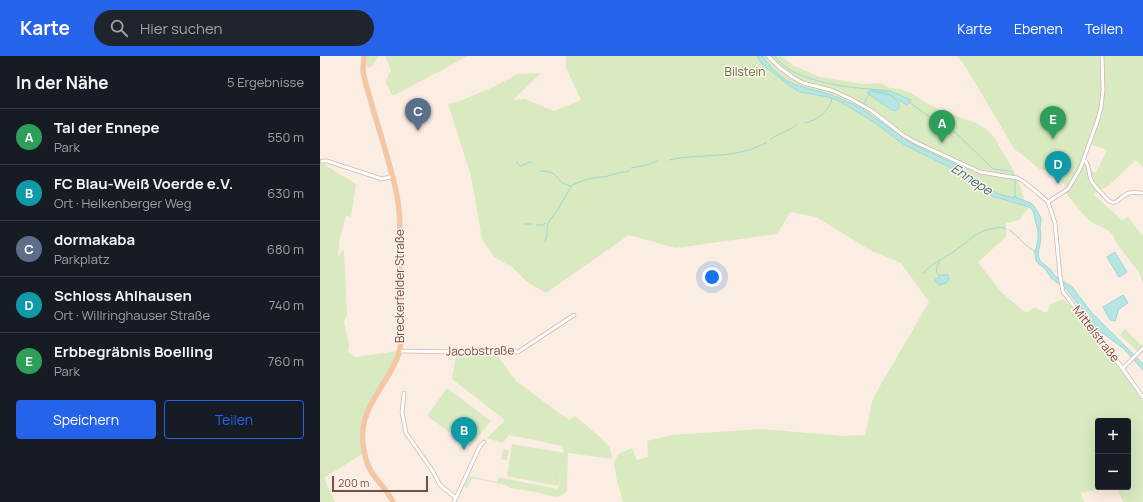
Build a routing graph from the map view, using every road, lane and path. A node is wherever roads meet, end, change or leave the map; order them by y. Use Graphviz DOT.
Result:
graph roads {
  1 [pos="364,56"];
  2 [pos="768,56"];
  3 [pos="1102,56"];
  4 [pos="1084,160"];
  5 [pos="322,161"];
  6 [pos="393,176"];
  7 [pos="1142,193"];
  8 [pos="1048,202"];
  9 [pos="574,316"];
  10 [pos="1143,348"];
  11 [pos="400,350"];
  12 [pos="1123,368"];
  13 [pos="404,393"];
  14 [pos="1143,397"];
  15 [pos="484,442"];
  16 [pos="456,498"];
  17 [pos="393,502"];
  18 [pos="454,502"];
  1 -- 6 [label="main road, Breckerfelder Straße"];
  2 -- 8 [label="street"];
  3 -- 4 [label="street"];
  4 -- 7 [label="street"];
  4 -- 8 [label="street"];
  5 -- 6 [label="street"];
  6 -- 11 [label="main road, Breckerfelder Straße"];
  8 -- 12 [label="street, Mittelstraße"];
  9 -- 11 [label="street, Jacobstraße"];
  10 -- 12 [label="street"];
  11 -- 17 [label="main road, Breckerfelder Straße"];
  12 -- 14 [label="street, Mittelstraße"];
  13 -- 16 [label="street"];
  15 -- 16 [label="street"];
  16 -- 18 [label="street"];
}
